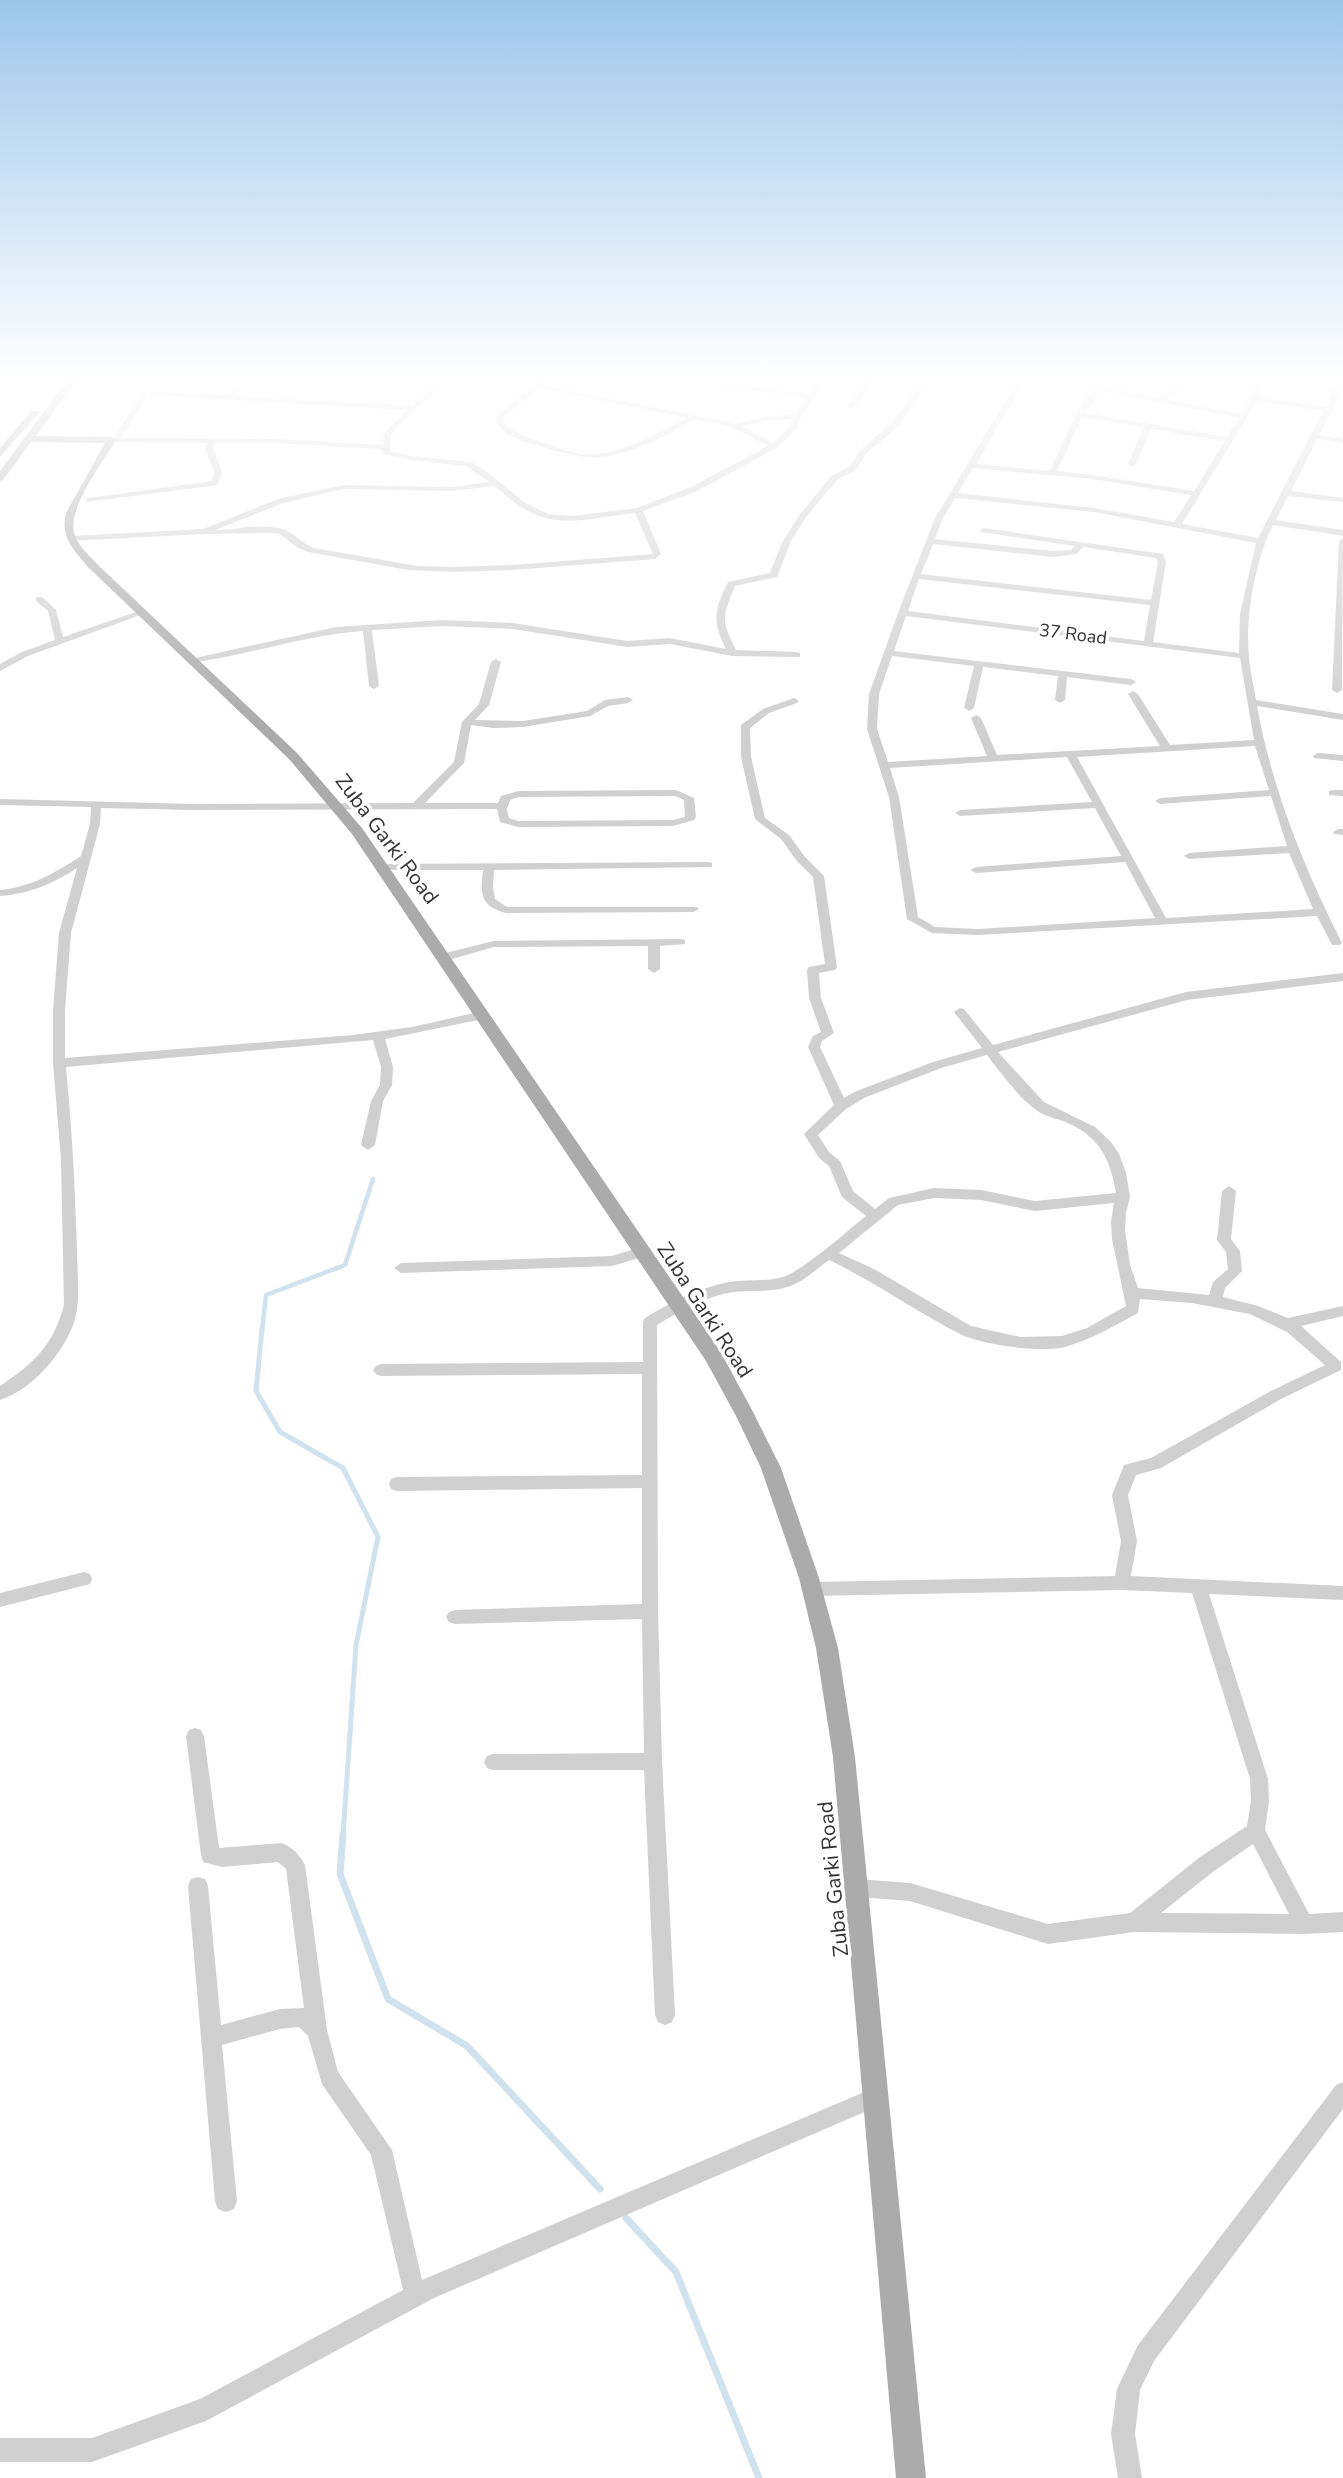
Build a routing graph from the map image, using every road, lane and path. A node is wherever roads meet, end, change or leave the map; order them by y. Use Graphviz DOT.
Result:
graph roads {
  1 [pos="1198,494"];
  2 [pos="81,495"];
  3 [pos="129,495"];
  4 [pos="309,495"];
  5 [pos="509,495"];
  6 [pos="679,495"];
  7 [pos="821,495"];
  8 [pos="953,495"];
  9 [pos="1286,495"];
  10 [pos="1300,495"];
  11 [pos="89,500"];
  12 [pos="1343,500"];
  13 [pos="638,510"];
  14 [pos="1270,522"];
  15 [pos="1178,523"];
  16 [pos="984,530"];
  17 [pos="204,531"];
  18 [pos="1343,533"];
  19 [pos="72,539"];
  20 [pos="930,541"];
  21 [pos="1261,541"];
  22 [pos="1343,541"];
  23 [pos="1082,543"];
  24 [pos="916,576"];
  25 [pos="39,598"];
  26 [pos="1154,603"];
  27 [pos="142,614"];
  28 [pos="902,614"];
  29 [pos="367,628"];
  30 [pos="1340,630"];
  31 [pos="60,642"];
  32 [pos="1148,643"];
  33 [pos="732,653"];
  34 [pos="889,653"];
  35 [pos="797,655"];
  36 [pos="1244,656"];
  37 [pos="191,660"];
  38 [pos="496,662"];
  39 [pos="979,664"];
  40 [pos="0,668"];
  41 [pos="1063,674"];
  42 [pos="1131,682"];
  43 [pos="374,686"];
  44 [pos="1337,690"];
  45 [pos="1133,694"];
  46 [pos="628,700"];
  47 [pos="1060,700"];
  48 [pos="794,701"];
  49 [pos="1252,702"];
  50 [pos="969,708"];
  51 [pos="1343,717"];
  52 [pos="976,718"];
  53 [pos="467,722"];
  54 [pos="1259,743"];
  55 [pos="1167,749"];
  56 [pos="1070,753"];
  57 [pos="1318,756"];
  58 [pos="993,758"];
  59 [pos="1343,758"];
  60 [pos="884,765"];
  61 [pos="1274,793"];
  62 [pos="1160,801"];
  63 [pos="0,802"];
  64 [pos="96,804"];
  65 [pos="336,805"];
  66 [pos="417,805"];
  67 [pos="1098,805"];
  68 [pos="501,806"];
  69 [pos="960,813"];
  70 [pos="1293,849"];
  71 [pos="1189,856"];
  72 [pos="86,857"];
  73 [pos="1126,859"];
  74 [pos="708,865"];
  75 [pos="489,866"];
  76 [pos="382,867"];
  77 [pos="976,870"];
  78 [pos="0,893"];
  79 [pos="693,909"];
  80 [pos="1320,912"];
  81 [pos="1163,922"];
  82 [pos="681,942"];
  83 [pos="1336,943"];
  84 [pos="654,944"];
  85 [pos="445,957"];
  86 [pos="654,969"];
  87 [pos="1343,977"];
  88 [pos="960,1012"];
  89 [pos="483,1015"];
  90 [pos="377,1036"];
  91 [pos="993,1050"];
  92 [pos="59,1063"];
  93 [pos="841,1106"];
  94 [pos="369,1145"];
  95 [pos="1229,1191"];
  96 [pos="1123,1197"];
  97 [pos="874,1215"];
  98 [pos="641,1252"];
  99 [pos="828,1254"];
  100 [pos="401,1268"];
  101 [pos="1134,1293"];
  102 [pos="1214,1303"];
  103 [pos="678,1305"];
  104 [pos="1343,1311"];
  105 [pos="1287,1324"];
  106 [pos="649,1368"];
  107 [pos="1339,1368"];
  108 [pos="381,1370"];
  109 [pos="0,1394"];
  110 [pos="650,1481"];
  111 [pos="397,1483"];
  112 [pos="84,1579"];
  113 [pos="1122,1583"];
  114 [pos="1198,1586"];
  115 [pos="812,1589"];
  116 [pos="1343,1593"];
  117 [pos="0,1601"];
  118 [pos="650,1612"];
  119 [pos="455,1617"];
  120 [pos="195,1736"];
  121 [pos="653,1761"];
  122 [pos="493,1762"];
  123 [pos="1256,1830"];
  124 [pos="198,1886"];
  125 [pos="858,1888"];
  126 [pos="1133,1922"];
  127 [pos="1343,1922"];
  128 [pos="1304,1924"];
  129 [pos="665,2015"];
  130 [pos="317,2030"];
  131 [pos="212,2038"];
  132 [pos="1343,2092"];
  133 [pos="876,2097"];
  134 [pos="226,2201"];
  135 [pos="415,2296"];
  136 [pos="0,2450"];
  137 [pos="911,2478"];
  138 [pos="1130,2478"];
  1 -- 15 [label="street"];
  2 -- 19 [label="main road"];
  3 -- 11 [label="street"];
  4 -- 17 [label="street"];
  5 -- 13 [label="street"];
  6 -- 13 [label="street"];
  7 -- 33 [label="street"];
  8 -- 15 [label="street"];
  8 -- 20 [label="street"];
  9 -- 14 [label="street"];
  10 -- 12 [label="street"];
  13 -- 17 [label="street"];
  14 -- 18 [label="street"];
  14 -- 21 [label="street"];
  15 -- 21 [label="street"];
  16 -- 23 [label="street"];
  17 -- 19 [label="street"];
  19 -- 27 [label="main road, Zuba Garki Road"];
  20 -- 23 [label="street"];
  20 -- 24 [label="street"];
  21 -- 36 [label="street"];
  22 -- 30 [label="street"];
  23 -- 26 [label="street"];
  24 -- 26 [label="street"];
  24 -- 28 [label="street"];
  25 -- 31 [label="street"];
  26 -- 32 [label="street"];
  27 -- 31 [label="street"];
  27 -- 37 [label="main road, Zuba Garki Road"];
  28 -- 32 [label="street, 37 Road"];
  28 -- 34 [label="street"];
  29 -- 33 [label="street"];
  29 -- 37 [label="street"];
  29 -- 43 [label="street"];
  30 -- 44 [label="street"];
  31 -- 40 [label="street"];
  32 -- 36 [label="street, 37 Road"];
  33 -- 35 [label="street"];
  34 -- 39 [label="street"];
  34 -- 60 [label="street"];
  36 -- 49 [label="street"];
  37 -- 65 [label="main road, Zuba Garki Road"];
  38 -- 53 [label="street"];
  39 -- 41 [label="street"];
  39 -- 50 [label="street"];
  41 -- 42 [label="street"];
  41 -- 47 [label="street"];
  45 -- 55 [label="street"];
  46 -- 53 [label="street"];
  48 -- 93 [label="street"];
  49 -- 51 [label="street"];
  49 -- 54 [label="street"];
  52 -- 58 [label="street"];
  53 -- 66 [label="street"];
  54 -- 55 [label="street"];
  54 -- 61 [label="street"];
  55 -- 56 [label="street"];
  56 -- 58 [label="street"];
  56 -- 67 [label="street"];
  57 -- 59 [label="street"];
  58 -- 60 [label="street"];
  60 -- 81 [label="street"];
  61 -- 62 [label="street"];
  61 -- 70 [label="street"];
  63 -- 64 [label="street"];
  64 -- 65 [label="street"];
  64 -- 72 [label="street"];
  65 -- 66 [label="street"];
  65 -- 76 [label="main road, Zuba Garki Road"];
  66 -- 68 [label="street"];
  67 -- 69 [label="street"];
  67 -- 73 [label="street"];
  68 -- 68 [label="street"];
  70 -- 71 [label="street"];
  70 -- 80 [label="street"];
  72 -- 78 [label="street"];
  72 -- 92 [label="street"];
  73 -- 77 [label="street"];
  73 -- 81 [label="street"];
  74 -- 75 [label="street"];
  75 -- 76 [label="street"];
  75 -- 79 [label="street"];
  76 -- 85 [label="main road, Zuba Garki Road"];
  80 -- 81 [label="street"];
  80 -- 83 [label="street"];
  82 -- 84 [label="street"];
  84 -- 85 [label="street"];
  84 -- 86 [label="street"];
  85 -- 89 [label="main road, Zuba Garki Road"];
  87 -- 91 [label="street"];
  88 -- 91 [label="street"];
  89 -- 90 [label="street"];
  89 -- 98 [label="main road, Zuba Garki Road"];
  90 -- 92 [label="street"];
  90 -- 94 [label="street"];
  91 -- 93 [label="street"];
  91 -- 96 [label="street"];
  92 -- 109 [label="street"];
  93 -- 97 [label="street"];
  95 -- 102 [label="street"];
  96 -- 97 [label="street"];
  96 -- 101 [label="street"];
  97 -- 99 [label="street"];
  98 -- 100 [label="street"];
  98 -- 103 [label="main road, Zuba Garki Road"];
  99 -- 101 [label="street"];
  99 -- 103 [label="street"];
  101 -- 102 [label="street"];
  102 -- 105 [label="street"];
  103 -- 106 [label="street"];
  103 -- 115 [label="main road, Zuba Garki Road"];
  104 -- 105 [label="street"];
  105 -- 107 [label="street"];
  106 -- 108 [label="street"];
  106 -- 110 [label="street"];
  107 -- 113 [label="street"];
  110 -- 111 [label="street"];
  110 -- 118 [label="street"];
  112 -- 117 [label="street"];
  113 -- 114 [label="street"];
  113 -- 115 [label="street"];
  114 -- 116 [label="street"];
  114 -- 123 [label="street"];
  115 -- 125 [label="main road, Zuba Garki Road"];
  118 -- 119 [label="street"];
  118 -- 121 [label="street"];
  120 -- 130 [label="street"];
  121 -- 122 [label="street"];
  121 -- 129 [label="street"];
  123 -- 126 [label="street"];
  123 -- 128 [label="street"];
  124 -- 131 [label="street"];
  125 -- 126 [label="street"];
  125 -- 133 [label="main road, Zuba Garki Road"];
  126 -- 128 [label="street"];
  127 -- 128 [label="street"];
  130 -- 131 [label="street"];
  130 -- 135 [label="street"];
  131 -- 134 [label="street"];
  132 -- 138 [label="street"];
  133 -- 135 [label="street"];
  133 -- 137 [label="main road, Zuba Garki Road"];
  135 -- 136 [label="street"];
}
